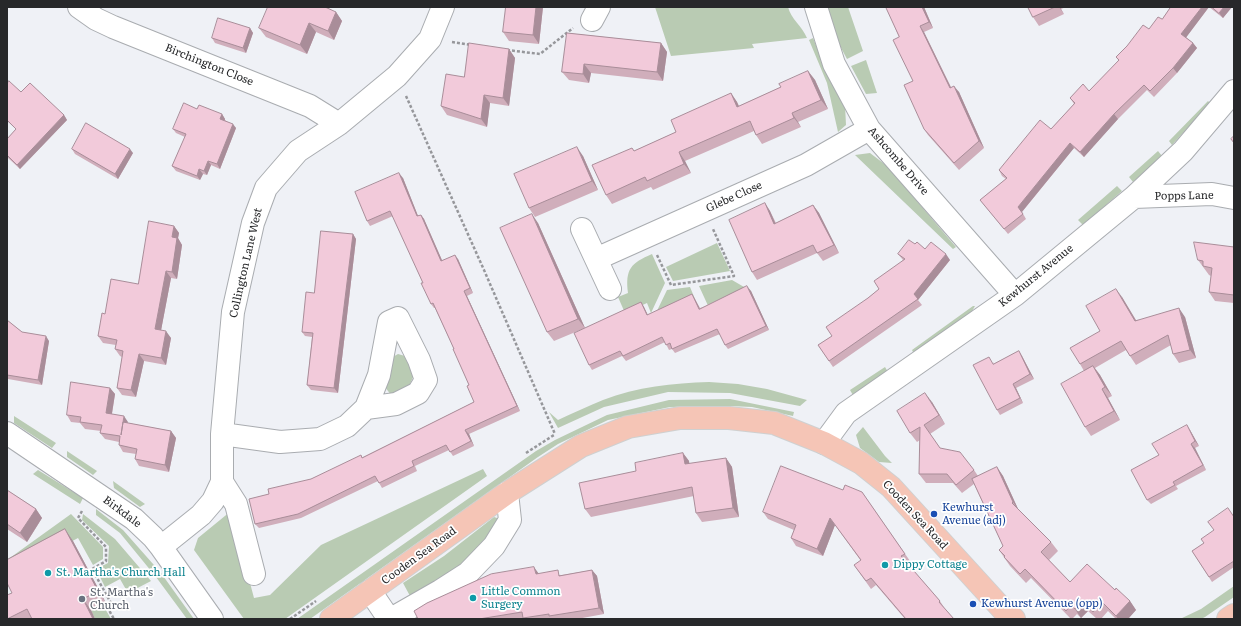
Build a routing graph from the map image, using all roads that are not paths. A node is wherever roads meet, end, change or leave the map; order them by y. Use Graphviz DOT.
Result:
graph roads {
  1 [pos="79,7"];
  2 [pos="443,7"];
  3 [pos="816,7"];
  4 [pos="1234,91"];
  5 [pos="338,124"];
  6 [pos="869,129"];
  7 [pos="1134,197"];
  8 [pos="1234,198"];
  9 [pos="582,229"];
  10 [pos="596,259"];
  11 [pos="610,289"];
  12 [pos="1015,295"];
  13 [pos="366,408"];
  14 [pos="222,434"];
  15 [pos="9,438"];
  16 [pos="824,442"];
  17 [pos="222,482"];
  18 [pos="507,493"];
  19 [pos="161,547"];
  20 [pos="254,574"];
  21 [pos="370,591"];
  22 [pos="1234,616"];
  23 [pos="212,619"];
  24 [pos="331,619"];
  25 [pos="390,619"];
  26 [pos="1014,619"];
  27 [pos="1228,619"];
  1 -- 5 [label="street, Birchington Close"];
  2 -- 5 [label="street, Collington Lane West"];
  3 -- 6 [label="street, Ashcombe Drive"];
  4 -- 7 [label="street, Kewhurst Avenue"];
  5 -- 14 [label="street, Collington Lane West"];
  6 -- 10 [label="street, Glebe Close"];
  6 -- 12 [label="street, Ashcombe Drive"];
  7 -- 8 [label="street, Popps Lane"];
  7 -- 12 [label="street, Kewhurst Avenue"];
  9 -- 10 [label="street"];
  10 -- 11 [label="street"];
  12 -- 16 [label="street, Kewhurst Avenue"];
  13 -- 14 [label="street"];
  14 -- 17 [label="street, Collington Lane West"];
  15 -- 19 [label="street, Birkdale"];
  16 -- 18 [label="main road, Cooden Sea Road"];
  16 -- 26 [label="main road, Cooden Sea Road"];
  17 -- 19 [label="street, Collington Lane West"];
  17 -- 20 [label="street"];
  18 -- 21 [label="main road, Cooden Sea Road"];
  18 -- 25 [label="street"];
  19 -- 23 [label="street, Birkdale"];
  21 -- 24 [label="main road, Cooden Sea Road"];
  21 -- 25 [label="street"];
  22 -- 27 [label="main road"];
}
